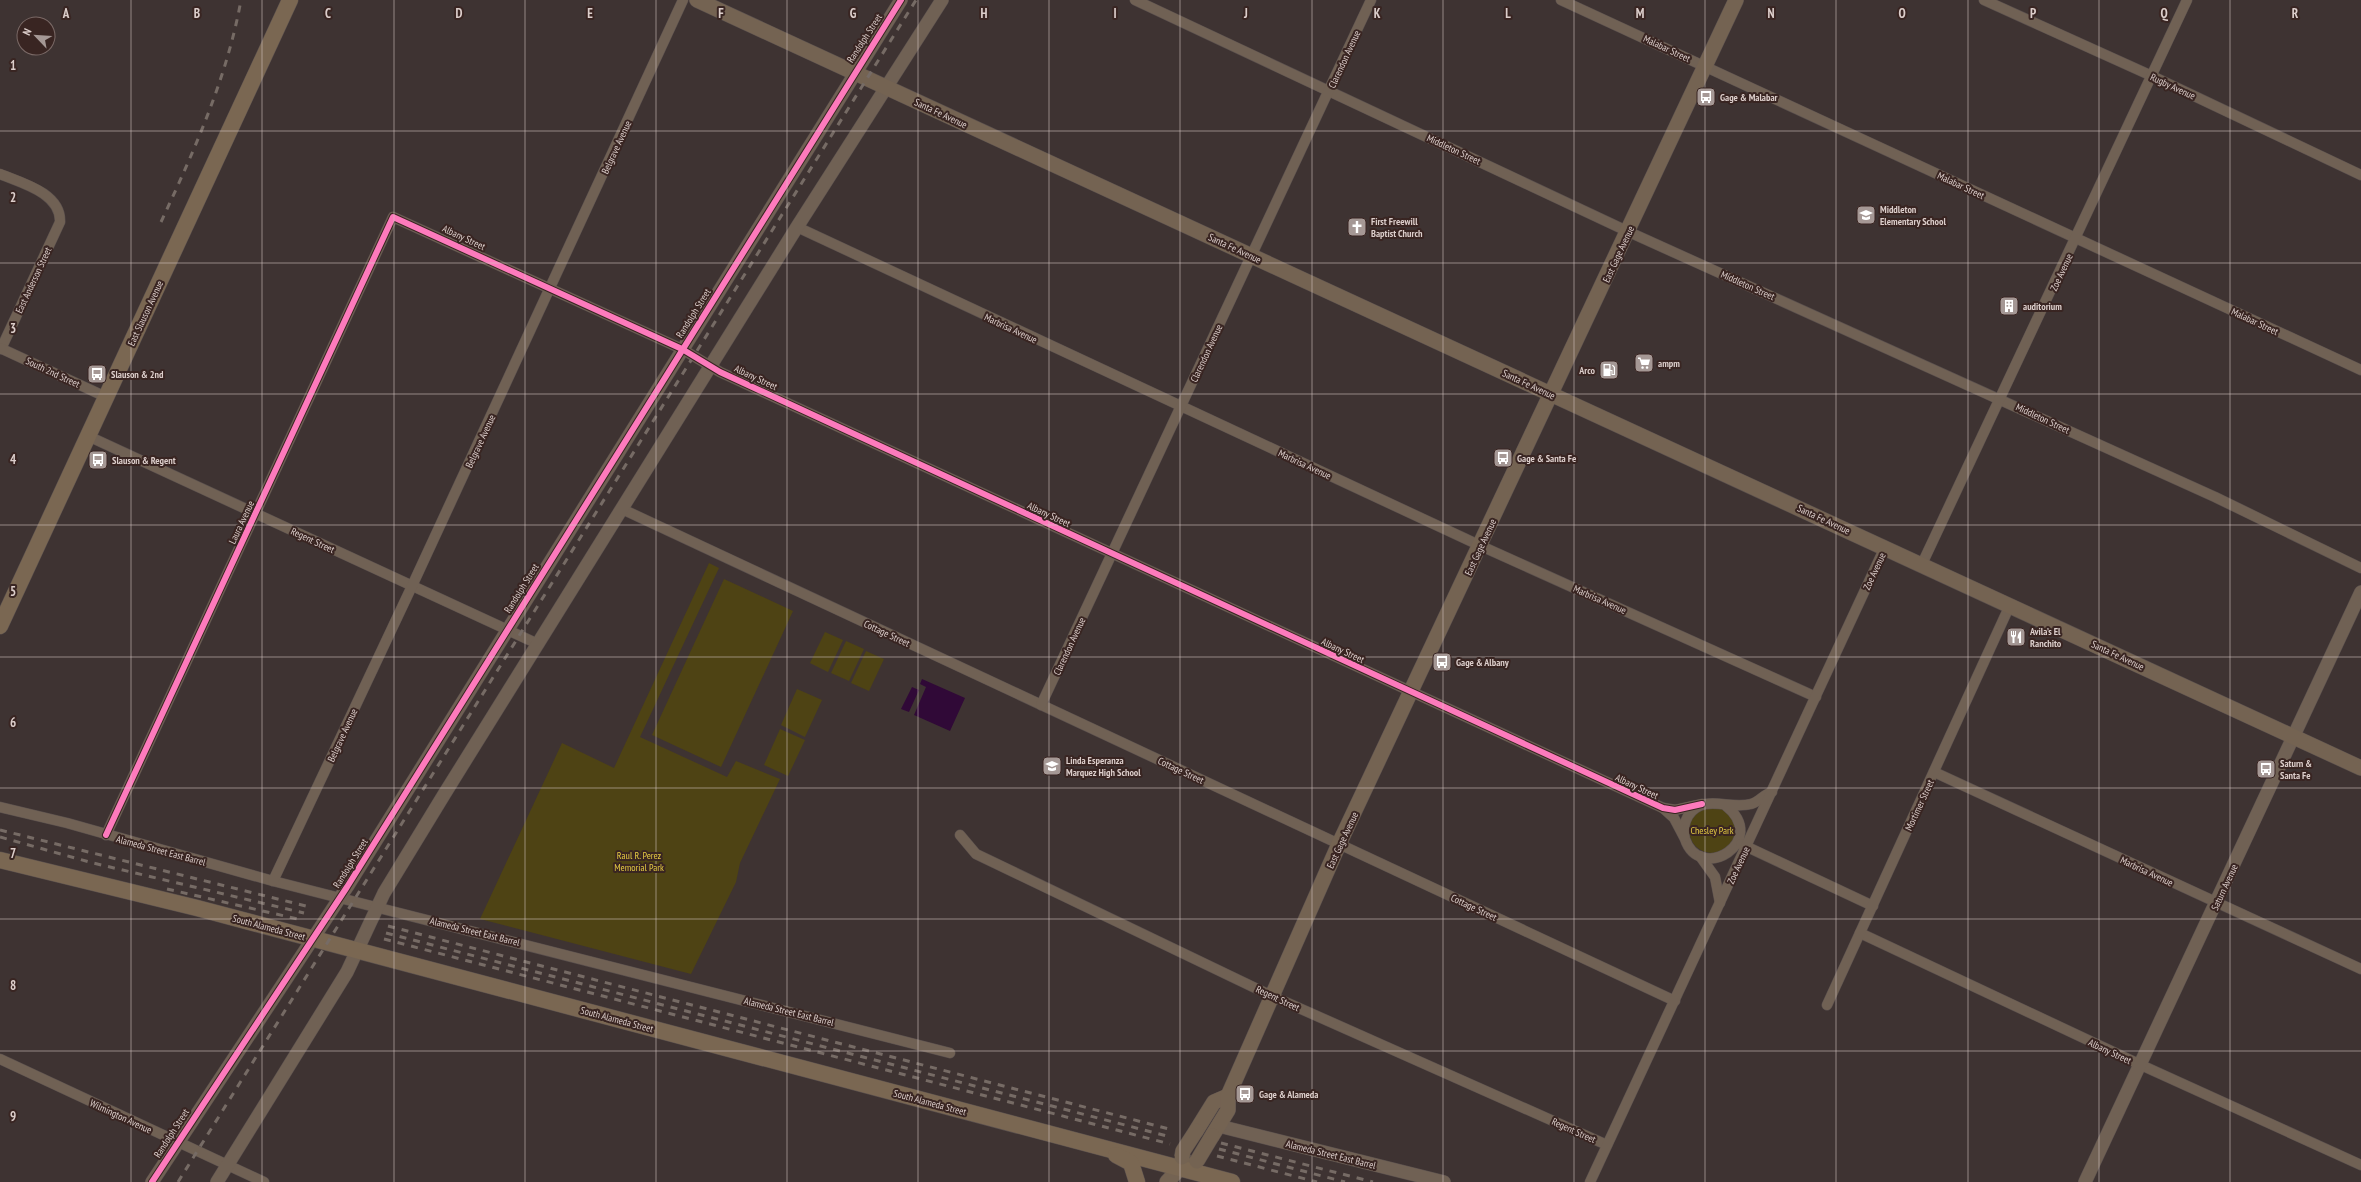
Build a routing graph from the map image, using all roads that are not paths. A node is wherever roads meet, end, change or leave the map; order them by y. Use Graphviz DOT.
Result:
graph roads {
  1 [pos="290,0"];
  2 [pos="683,0"];
  3 [pos="697,0"];
  4 [pos="901,0"];
  5 [pos="942,0"];
  6 [pos="1135,0"];
  7 [pos="1371,0"];
  8 [pos="1561,0"];
  9 [pos="1736,0"];
  10 [pos="1984,0"];
  11 [pos="2187,0"];
  12 [pos="1705,66"];
  13 [pos="855,71"];
  14 [pos="2152,76"];
  15 [pos="888,87"];
  16 [pos="1329,91"];
  17 [pos="0,174"];
  18 [pos="2361,175"];
  19 [pos="394,217"];
  20 [pos="797,227"];
  21 [pos="1628,232"];
  22 [pos="2076,239"];
  23 [pos="1251,256"];
  24 [pos="551,288"];
  25 [pos="1,348"];
  26 [pos="682,349"];
  27 [pos="710,367"];
  28 [pos="2361,370"];
  29 [pos="1552,395"];
  30 [pos="106,397"];
  31 [pos="2001,399"];
  32 [pos="1181,407"];
  33 [pos="88,436"];
  34 [pos="622,509"];
  35 [pos="256,514"];
  36 [pos="1481,546"];
  37 [pos="1885,547"];
  38 [pos="1112,554"];
  39 [pos="1922,564"];
  40 [pos="2361,568"];
  41 [pos="412,586"];
  42 [pos="2361,592"];
  43 [pos="2010,605"];
  44 [pos="0,626"];
  45 [pos="507,630"];
  46 [pos="538,644"];
  47 [pos="1412,693"];
  48 [pos="1816,697"];
  49 [pos="1041,705"];
  50 [pos="2292,737"];
  51 [pos="2361,768"];
  52 [pos="1934,772"];
  53 [pos="1772,792"];
  54 [pos="1702,804"];
  55 [pos="1725,805"];
  56 [pos="0,807"];
  57 [pos="1663,808"];
  58 [pos="106,835"];
  59 [pos="960,835"];
  60 [pos="1685,839"];
  61 [pos="1339,844"];
  62 [pos="1742,845"];
  63 [pos="1700,856"];
  64 [pos="0,860"];
  65 [pos="273,881"];
  66 [pos="340,897"];
  67 [pos="1720,903"];
  68 [pos="2217,904"];
  69 [pos="378,906"];
  70 [pos="1873,906"];
  71 [pos="1860,933"];
  72 [pos="313,939"];
  73 [pos="358,951"];
  74 [pos="2361,969"];
  75 [pos="1272,996"];
  76 [pos="1674,1001"];
  77 [pos="1827,1005"];
  78 [pos="950,1053"];
  79 [pos="1,1061"];
  80 [pos="2141,1065"];
  81 [pos="1228,1096"];
  82 [pos="1216,1131"];
  83 [pos="177,1142"];
  84 [pos="1607,1145"];
  85 [pos="1102,1148"];
  86 [pos="1182,1162"];
  87 [pos="227,1165"];
  88 [pos="2361,1165"];
  89 [pos="152,1182"];
  90 [pos="217,1182"];
  91 [pos="264,1182"];
  92 [pos="1137,1182"];
  93 [pos="1167,1182"];
  94 [pos="1232,1182"];
  95 [pos="1444,1182"];
  96 [pos="1590,1182"];
  97 [pos="2086,1182"];
  1 -- 30 [label="main road, East Slauson Avenue"];
  2 -- 24 [label="street, Belgrave Avenue"];
  3 -- 13 [label="main road, Santa Fe Avenue"];
  4 -- 13 [label="street, Randolph Street"];
  5 -- 15 [label="street"];
  6 -- 16 [label="street, Middleton Street"];
  7 -- 16 [label="street, Clarendon Avenue"];
  8 -- 12 [label="street, Malabar Street"];
  9 -- 12 [label="main road, East Gage Avenue"];
  10 -- 14 [label="street, Rugby Avenue"];
  11 -- 14 [label="street, Zoe Avenue"];
  12 -- 21 [label="main road, East Gage Avenue"];
  12 -- 22 [label="street, Malabar Street"];
  13 -- 15 [label="main road, Santa Fe Avenue"];
  13 -- 26 [label="street, Randolph Street"];
  14 -- 18 [label="street, Rugby Avenue"];
  14 -- 22 [label="street, Zoe Avenue"];
  15 -- 20 [label="street"];
  15 -- 23 [label="main road, Santa Fe Avenue"];
  16 -- 21 [label="street, Middleton Street"];
  16 -- 23 [label="street, Clarendon Avenue"];
  17 -- 25 [label="street, East Anderson Street"];
  19 -- 24 [label="street, Albany Street"];
  19 -- 35 [label="street, Laura Avenue"];
  20 -- 27 [label="street"];
  20 -- 32 [label="street, Marbrisa Avenue"];
  21 -- 29 [label="main road, East Gage Avenue"];
  21 -- 31 [label="street, Middleton Street"];
  22 -- 28 [label="street, Malabar Street"];
  22 -- 31 [label="street, Zoe Avenue"];
  23 -- 29 [label="main road, Santa Fe Avenue"];
  23 -- 32 [label="street, Clarendon Avenue"];
  24 -- 26 [label="street, Albany Street"];
  24 -- 41 [label="street, Belgrave Avenue"];
  25 -- 30 [label="street, South 2nd Street"];
  26 -- 27 [label="street, Albany Street"];
  26 -- 45 [label="street, Randolph Street"];
  27 -- 34 [label="street"];
  27 -- 38 [label="street, Albany Street"];
  29 -- 36 [label="main road, East Gage Avenue"];
  29 -- 37 [label="main road, Santa Fe Avenue"];
  30 -- 33 [label="main road, East Slauson Avenue"];
  31 -- 39 [label="street, Zoe Avenue"];
  31 -- 40 [label="street, Middleton Street"];
  32 -- 36 [label="street, Marbrisa Avenue"];
  32 -- 38 [label="street, Clarendon Avenue"];
  33 -- 35 [label="street, Regent Street"];
  33 -- 44 [label="main road, East Slauson Avenue"];
  34 -- 46 [label="street"];
  34 -- 49 [label="street, Cottage Street"];
  35 -- 41 [label="street, Regent Street"];
  35 -- 58 [label="street, Laura Avenue"];
  36 -- 47 [label="main road, East Gage Avenue"];
  36 -- 48 [label="street, Marbrisa Avenue"];
  37 -- 39 [label="main road, Santa Fe Avenue"];
  37 -- 48 [label="street, Zoe Avenue"];
  38 -- 47 [label="street, Albany Street"];
  38 -- 49 [label="street, Clarendon Avenue"];
  39 -- 43 [label="main road, Santa Fe Avenue"];
  41 -- 45 [label="street, Regent Street"];
  41 -- 65 [label="street, Belgrave Avenue"];
  42 -- 50 [label="street, Saturn Avenue"];
  43 -- 50 [label="main road, Santa Fe Avenue"];
  43 -- 52 [label="street, Mortimer Street"];
  45 -- 46 [label="street, Regent Street"];
  45 -- 66 [label="street, Randolph Street"];
  46 -- 69 [label="street"];
  47 -- 57 [label="street, Albany Street"];
  47 -- 61 [label="main road, East Gage Avenue"];
  48 -- 53 [label="street, Zoe Avenue"];
  49 -- 61 [label="street, Cottage Street"];
  50 -- 51 [label="main road, Santa Fe Avenue"];
  50 -- 68 [label="street, Saturn Avenue"];
  52 -- 68 [label="street, Marbrisa Avenue"];
  52 -- 70 [label="street, Mortimer Street"];
  53 -- 55 [label="street, Albany Street"];
  53 -- 62 [label="street, Zoe Avenue"];
  54 -- 55 [label="street, Albany Street"];
  54 -- 57 [label="street, Albany Street"];
  54 -- 60 [label="street"];
  55 -- 62 [label="street"];
  56 -- 58 [label="street, Alameda Street East Barrel"];
  57 -- 60 [label="street, Albany Street"];
  58 -- 65 [label="street, Alameda Street East Barrel"];
  59 -- 75 [label="street, Regent Street"];
  60 -- 63 [label="street, Albany Street"];
  61 -- 75 [label="main road, East Gage Avenue"];
  61 -- 76 [label="street, Cottage Street"];
  62 -- 63 [label="street"];
  62 -- 67 [label="street, Zoe Avenue"];
  62 -- 70 [label="street"];
  63 -- 67 [label="street, Albany Street"];
  64 -- 72 [label="main road, South Alameda Street"];
  65 -- 66 [label="street, Alameda Street East Barrel"];
  66 -- 69 [label="street, Alameda Street East Barrel"];
  66 -- 72 [label="street, Randolph Street"];
  67 -- 76 [label="street, Zoe Avenue"];
  68 -- 74 [label="street, Marbrisa Avenue"];
  68 -- 80 [label="street, Saturn Avenue"];
  69 -- 73 [label="street"];
  69 -- 78 [label="street, Alameda Street East Barrel"];
  70 -- 71 [label="street, Mortimer Street"];
  71 -- 77 [label="street, Mortimer Street"];
  71 -- 80 [label="street, Albany Street"];
  72 -- 73 [label="main road, South Alameda Street"];
  72 -- 83 [label="street, Randolph Street"];
  73 -- 85 [label="main road, South Alameda Street"];
  73 -- 87 [label="street"];
  75 -- 81 [label="main road, East Gage Avenue"];
  75 -- 84 [label="street, Regent Street"];
  76 -- 84 [label="street, Zoe Avenue"];
  79 -- 83 [label="street, Wilmington Avenue"];
  80 -- 88 [label="street, Albany Street"];
  80 -- 97 [label="street, Saturn Avenue"];
  81 -- 82 [label="main road, East Gage Avenue"];
  81 -- 86 [label="main road, East Gage Avenue, bridge"];
  82 -- 86 [label="main road, East Gage Avenue, bridge"];
  82 -- 95 [label="street, Alameda Street East Barrel"];
  83 -- 87 [label="street, Wilmington Avenue"];
  83 -- 89 [label="street, Randolph Street"];
  84 -- 96 [label="street, Zoe Avenue"];
  85 -- 86 [label="main road, South Alameda Street"];
  85 -- 92 [label="main road"];
  86 -- 93 [label="main road, East Gage Avenue"];
  86 -- 94 [label="main road, South Alameda Street"];
  87 -- 90 [label="street"];
  87 -- 91 [label="street, Wilmington Avenue"];
}
